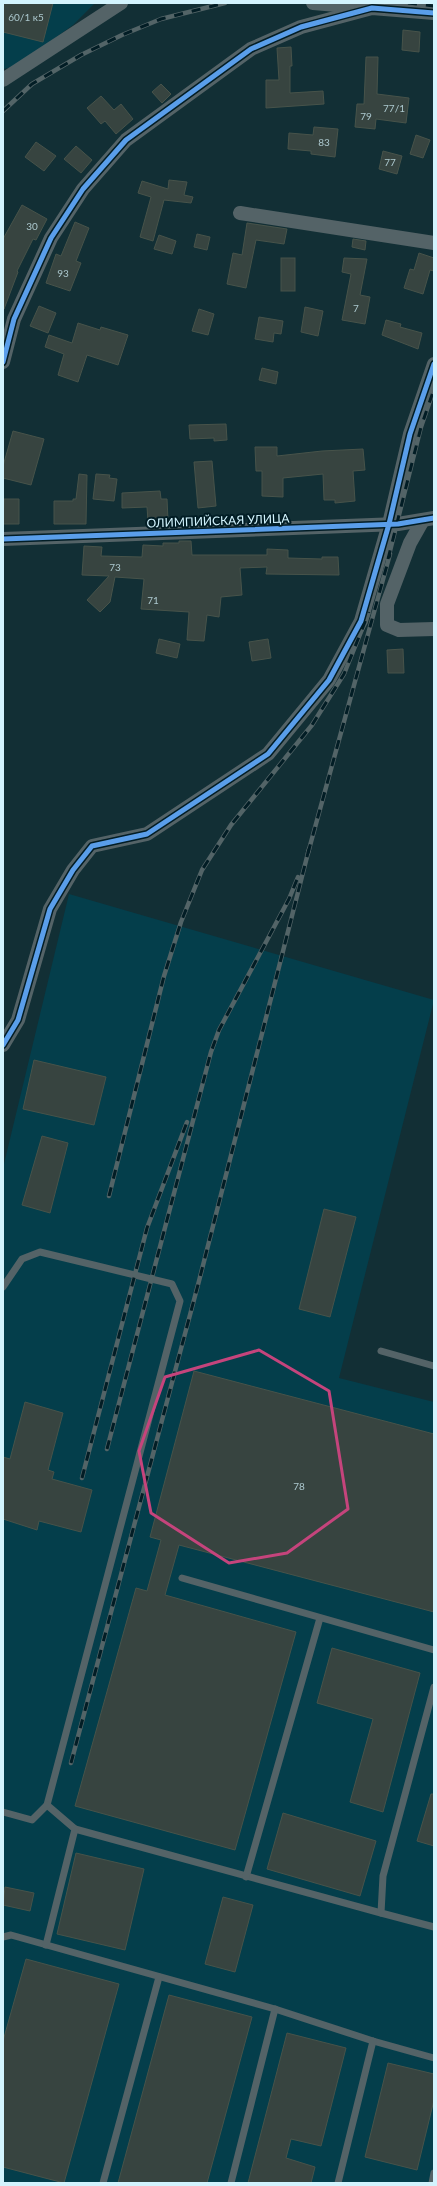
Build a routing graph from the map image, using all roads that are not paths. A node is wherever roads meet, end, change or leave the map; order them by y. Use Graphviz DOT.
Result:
graph roads {
  1 [pos="121,3"];
  2 [pos="313,3"];
  3 [pos="372,8"];
  4 [pos="434,13"];
  5 [pos="3,80"];
  6 [pos="240,213"];
  7 [pos="434,243"];
  8 [pos="3,362"];
  9 [pos="434,364"];
  10 [pos="429,519"];
  11 [pos="388,524"];
  12 [pos="3,539"];
  13 [pos="434,629"];
  14 [pos="3,1045"];
  15 [pos="3,1287"];
  16 [pos="381,1351"];
  17 [pos="434,1366"];
  18 [pos="182,1578"];
  19 [pos="320,1618"];
  20 [pos="434,1650"];
  21 [pos="434,1687"];
  22 [pos="47,1805"];
  23 [pos="3,1812"];
  24 [pos="75,1829"];
  25 [pos="246,1877"];
  26 [pos="381,1913"];
  27 [pos="434,1927"];
  28 [pos="3,1938"];
  29 [pos="46,1945"];
  30 [pos="159,1977"];
  31 [pos="275,2009"];
  32 [pos="373,2041"];
  33 [pos="434,2058"];
  34 [pos="434,2173"];
  35 [pos="103,2183"];
  36 [pos="231,2183"];
  37 [pos="338,2183"];
  38 [pos="432,2183"];
  1 -- 5 [label="street"];
  2 -- 3 [label="street"];
  3 -- 4 [label="street"];
  3 -- 8 [label="street"];
  6 -- 7 [label="street"];
  9 -- 11 [label="street"];
  10 -- 11 [label="street, ОЛИМПИЙСКАЯ УЛИЦА"];
  10 -- 13 [label="street, ОЛИМПИЙСКАЯ УЛИЦА"];
  11 -- 12 [label="street, ОЛИМПИЙСКАЯ УЛИЦА"];
  11 -- 14 [label="street"];
  15 -- 22 [label="lane"];
  16 -- 17 [label="lane"];
  18 -- 19 [label="lane"];
  19 -- 20 [label="lane"];
  19 -- 25 [label="lane"];
  21 -- 26 [label="lane"];
  22 -- 23 [label="lane"];
  22 -- 24 [label="lane"];
  24 -- 25 [label="lane"];
  24 -- 29 [label="lane"];
  25 -- 26 [label="lane"];
  26 -- 27 [label="lane"];
  28 -- 29 [label="lane"];
  29 -- 30 [label="lane"];
  30 -- 31 [label="lane"];
  30 -- 35 [label="lane"];
  31 -- 32 [label="lane"];
  31 -- 36 [label="lane"];
  32 -- 33 [label="lane"];
  32 -- 37 [label="lane"];
  34 -- 38 [label="lane"];
}
